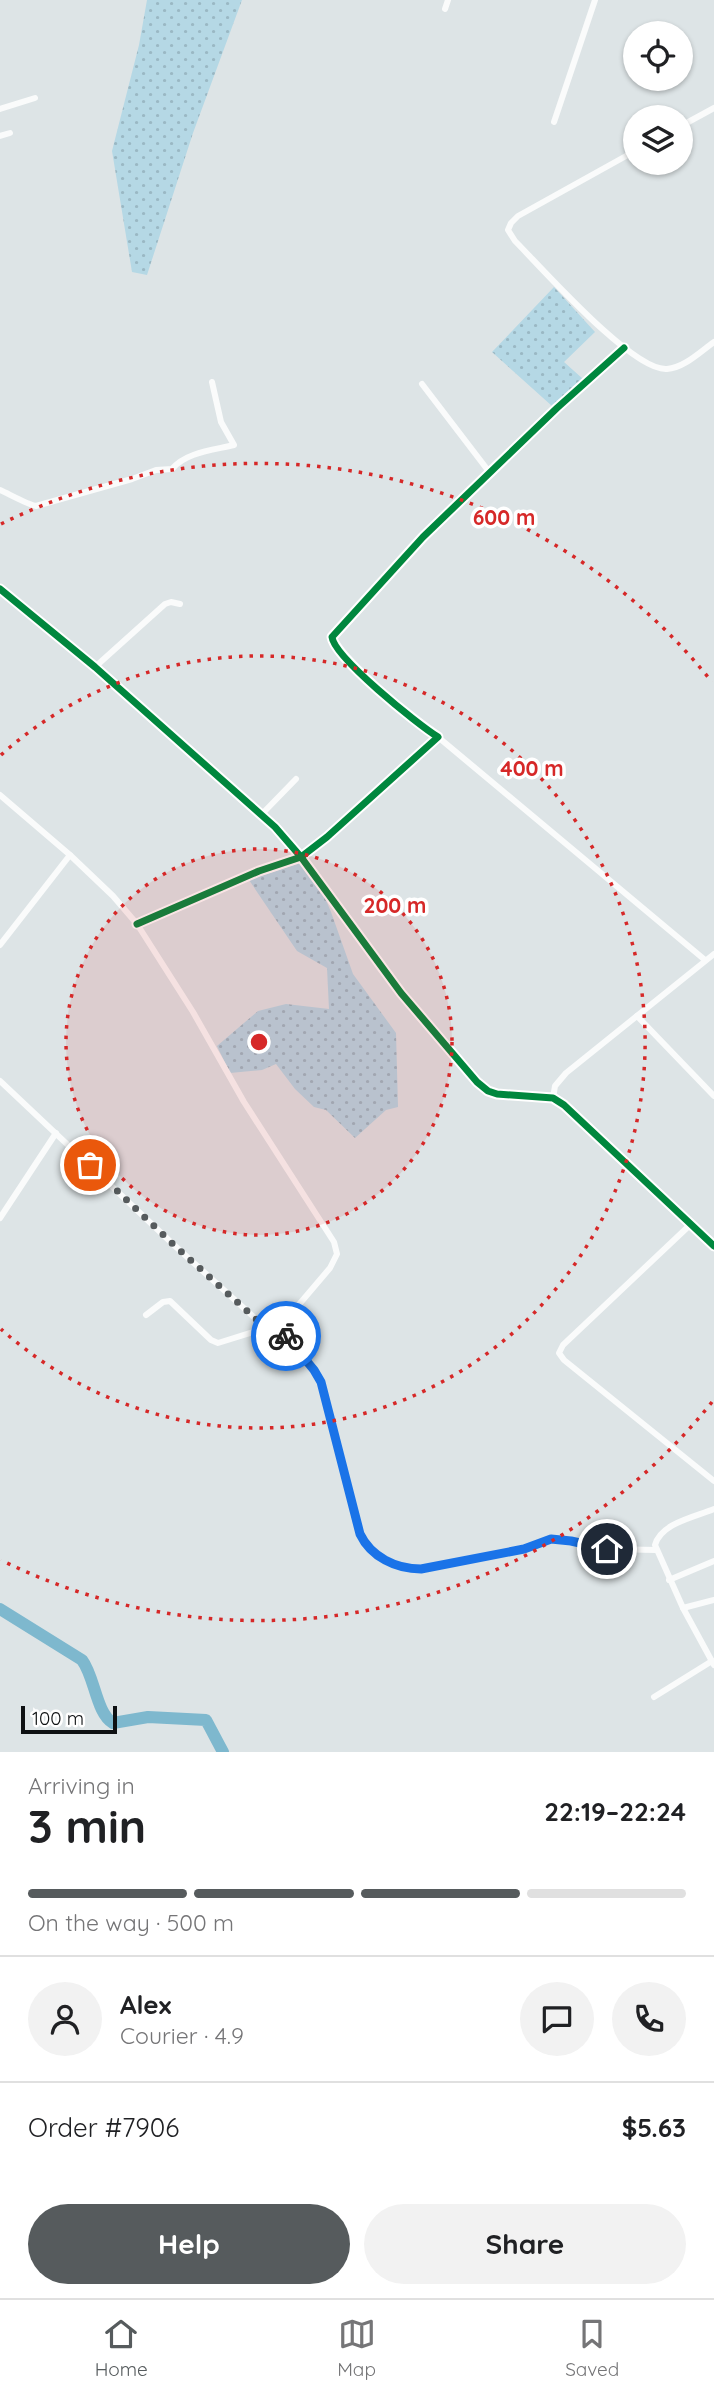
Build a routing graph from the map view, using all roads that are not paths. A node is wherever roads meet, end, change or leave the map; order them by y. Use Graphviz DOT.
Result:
graph roads {
  1 [pos="448,0"];
  2 [pos="595,0"];
  3 [pos="445,9"];
  4 [pos="35,98"];
  5 [pos="0,108"];
  6 [pos="714,108"];
  7 [pos="693,119"];
  8 [pos="554,122"];
  9 [pos="9,133"];
  10 [pos="0,136"];
  11 [pos="623,157"];
  12 [pos="714,342"];
  13 [pos="624,348"];
  14 [pos="212,382"];
  15 [pos="422,384"];
  16 [pos="490,472"];
  17 [pos="0,490"];
  18 [pos="0,589"];
  19 [pos="180,604"];
  20 [pos="95,667"];
  21 [pos="438,737"];
  22 [pos="296,779"];
  23 [pos="0,795"];
  24 [pos="261,815"];
  25 [pos="70,855"];
  26 [pos="301,857"];
  27 [pos="137,924"];
  28 [pos="0,945"];
  29 [pos="714,954"];
  30 [pos="705,960"];
  31 [pos="637,1016"];
  32 [pos="0,1081"];
  33 [pos="714,1096"];
  34 [pos="553,1098"];
  35 [pos="56,1133"];
  36 [pos="0,1218"];
  37 [pos="691,1224"];
  38 [pos="714,1246"];
  39 [pos="146,1315"];
  40 [pos="266,1328"];
  41 [pos="279,1328"];
  42 [pos="714,1481"];
  43 [pos="714,1509"];
  44 [pos="656,1550"];
  45 [pos="714,1561"];
  46 [pos="669,1580"];
  47 [pos="714,1600"];
  48 [pos="683,1608"];
  49 [pos="713,1663"];
  50 [pos="654,1697"];
  1 -- 3 [label="street"];
  2 -- 8 [label="street"];
  4 -- 5 [label="street"];
  6 -- 7 [label="street"];
  9 -- 10 [label="street"];
  11 -- 13 [label="street"];
  12 -- 13 [label="street"];
  13 -- 16 [label="street"];
  14 -- 17 [label="street"];
  15 -- 16 [label="street"];
  16 -- 21 [label="street"];
  18 -- 20 [label="street"];
  19 -- 20 [label="street"];
  20 -- 24 [label="street"];
  21 -- 26 [label="street"];
  21 -- 30 [label="street"];
  22 -- 24 [label="street"];
  23 -- 25 [label="street"];
  24 -- 26 [label="street"];
  25 -- 27 [label="street"];
  25 -- 28 [label="street"];
  26 -- 27 [label="street"];
  26 -- 34 [label="street"];
  27 -- 41 [label="street"];
  29 -- 30 [label="street"];
  30 -- 31 [label="street"];
  31 -- 33 [label="street"];
  31 -- 34 [label="street"];
  32 -- 35 [label="street"];
  34 -- 37 [label="street"];
  35 -- 36 [label="street"];
  35 -- 40 [label="street"];
  37 -- 38 [label="street"];
  37 -- 42 [label="street"];
  39 -- 40 [label="street"];
  40 -- 41 [label="street"];
  41 -- 44 [label="street"];
  43 -- 44 [label="street"];
  44 -- 46 [label="street"];
  45 -- 46 [label="street"];
  46 -- 48 [label="street"];
  47 -- 48 [label="street"];
  48 -- 49 [label="street"];
  49 -- 50 [label="street"];
}
